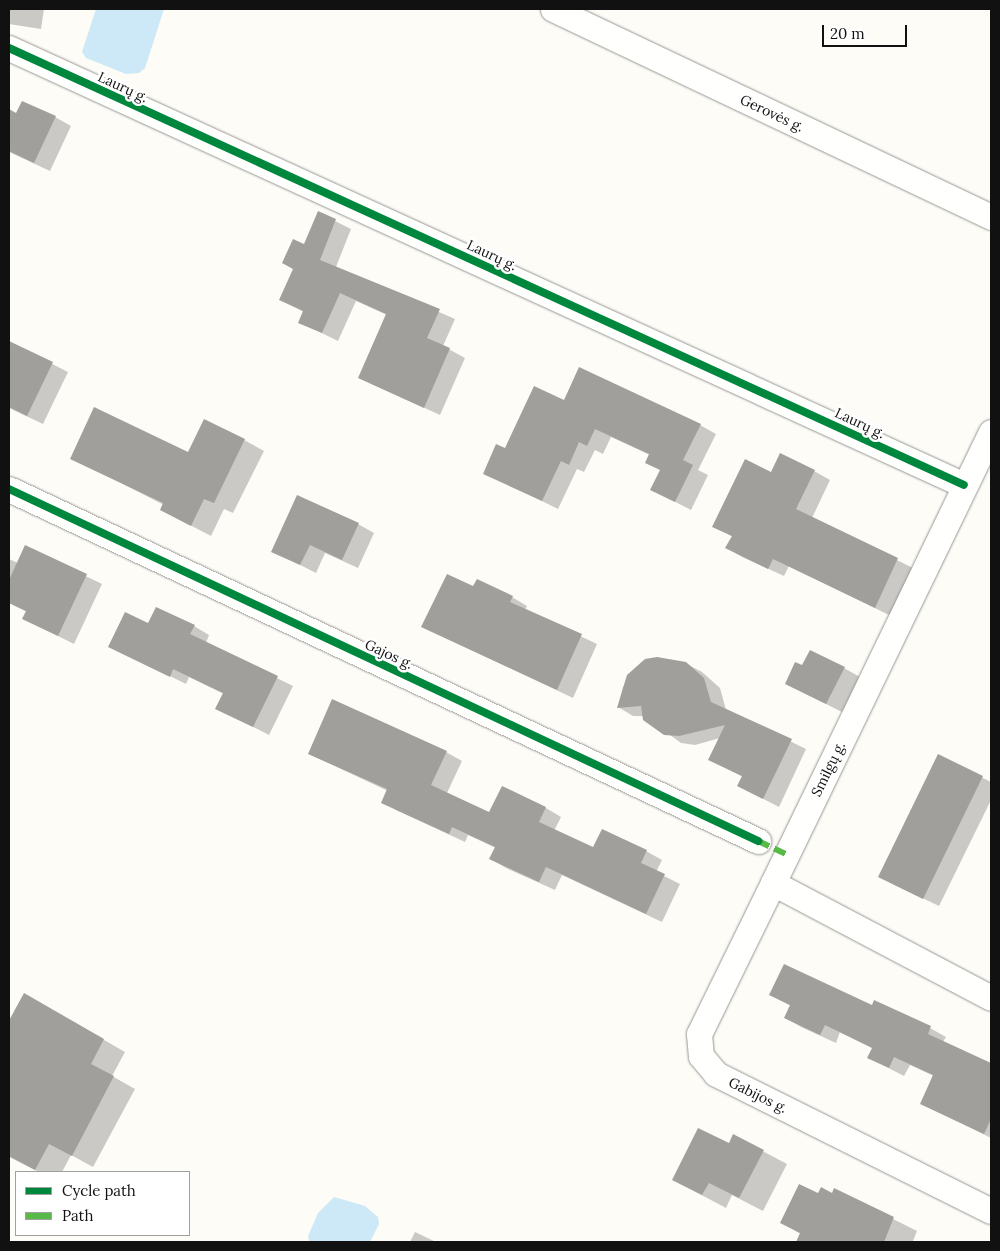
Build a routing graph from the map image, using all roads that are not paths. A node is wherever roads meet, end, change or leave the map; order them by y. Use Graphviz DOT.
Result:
graph roads {
  1 [pos="553,9"];
  2 [pos="9,48"];
  3 [pos="991,217"];
  4 [pos="991,432"];
  5 [pos="964,485"];
  6 [pos="9,490"];
  7 [pos="758,842"];
  8 [pos="772,883"];
  9 [pos="991,998"];
  10 [pos="991,1211"];
  1 -- 3 [label="street, Gerovės g."];
  2 -- 5 [label="street, Laurų g."];
  4 -- 5 [label="street, Smilgų g."];
  5 -- 8 [label="street, Smilgų g."];
  6 -- 7 [label="street, Gajos g."];
  8 -- 9 [label="street"];
  8 -- 10 [label="street, Gabijos g."];
}
